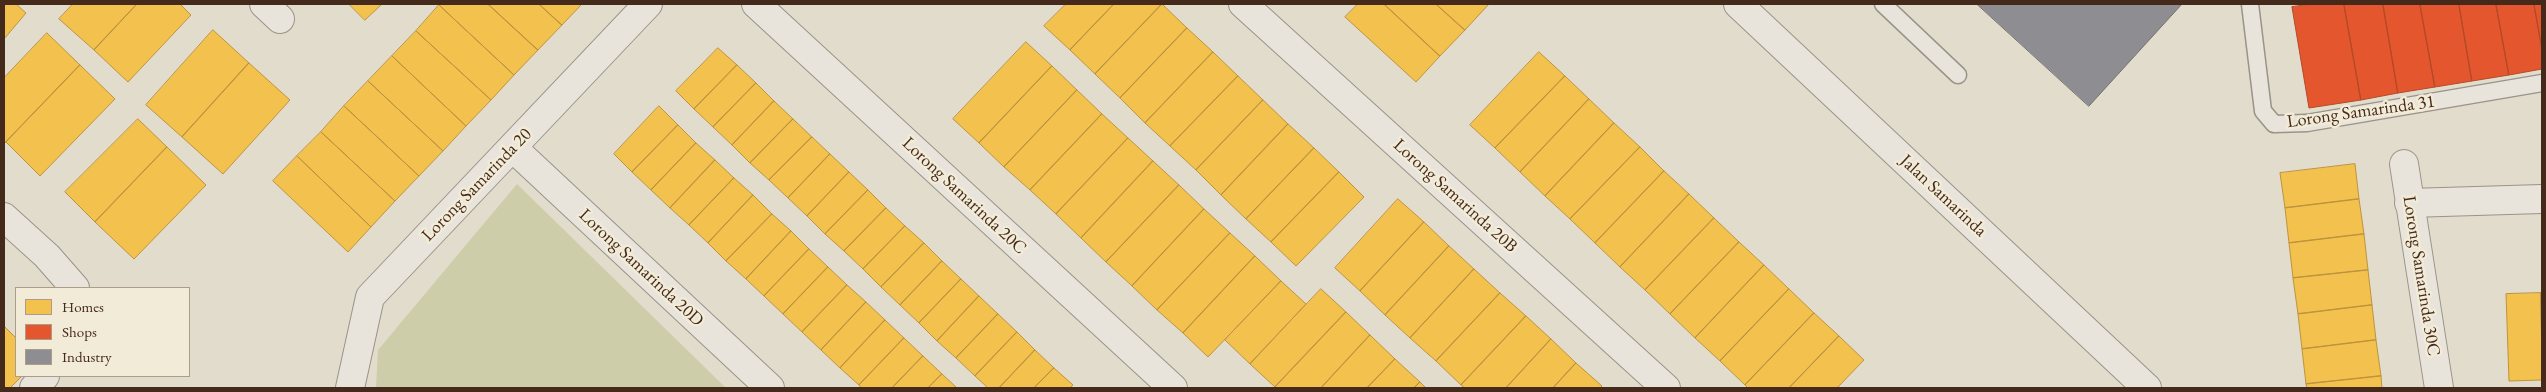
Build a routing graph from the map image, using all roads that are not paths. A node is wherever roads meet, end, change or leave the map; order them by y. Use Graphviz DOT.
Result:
graph roads {
  1 [pos="648,4"];
  2 [pos="756,4"];
  3 [pos="1738,4"];
  4 [pos="1883,4"];
  5 [pos="2250,4"];
  6 [pos="1251,6"];
  7 [pos="1958,75"];
  8 [pos="2542,83"];
  9 [pos="513,148"];
  10 [pos="2404,164"];
  11 [pos="2542,199"];
  12 [pos="2409,203"];
  13 [pos="4,217"];
  14 [pos="74,287"];
  15 [pos="44,377"];
  16 [pos="34,388"];
  17 [pos="350,388"];
  18 [pos="770,388"];
  19 [pos="1173,388"];
  20 [pos="1666,388"];
  21 [pos="2147,388"];
  22 [pos="2440,388"];
  1 -- 9 [label="street, Lorong Samarinda 20"];
  2 -- 19 [label="street, Lorong Samarinda 20C"];
  3 -- 21 [label="street, Jalan Samarinda"];
  4 -- 7 [label="lane"];
  5 -- 8 [label="lane, Lorong Samarinda 31"];
  6 -- 20 [label="street, Lorong Samarinda 20B"];
  9 -- 17 [label="street, Lorong Samarinda 20"];
  9 -- 18 [label="street, Lorong Samarinda 20D"];
  10 -- 12 [label="street, Lorong Samarinda 30C"];
  11 -- 12 [label="street"];
  12 -- 22 [label="street, Lorong Samarinda 30C"];
  13 -- 14 [label="street"];
  15 -- 16 [label="street"];
}
